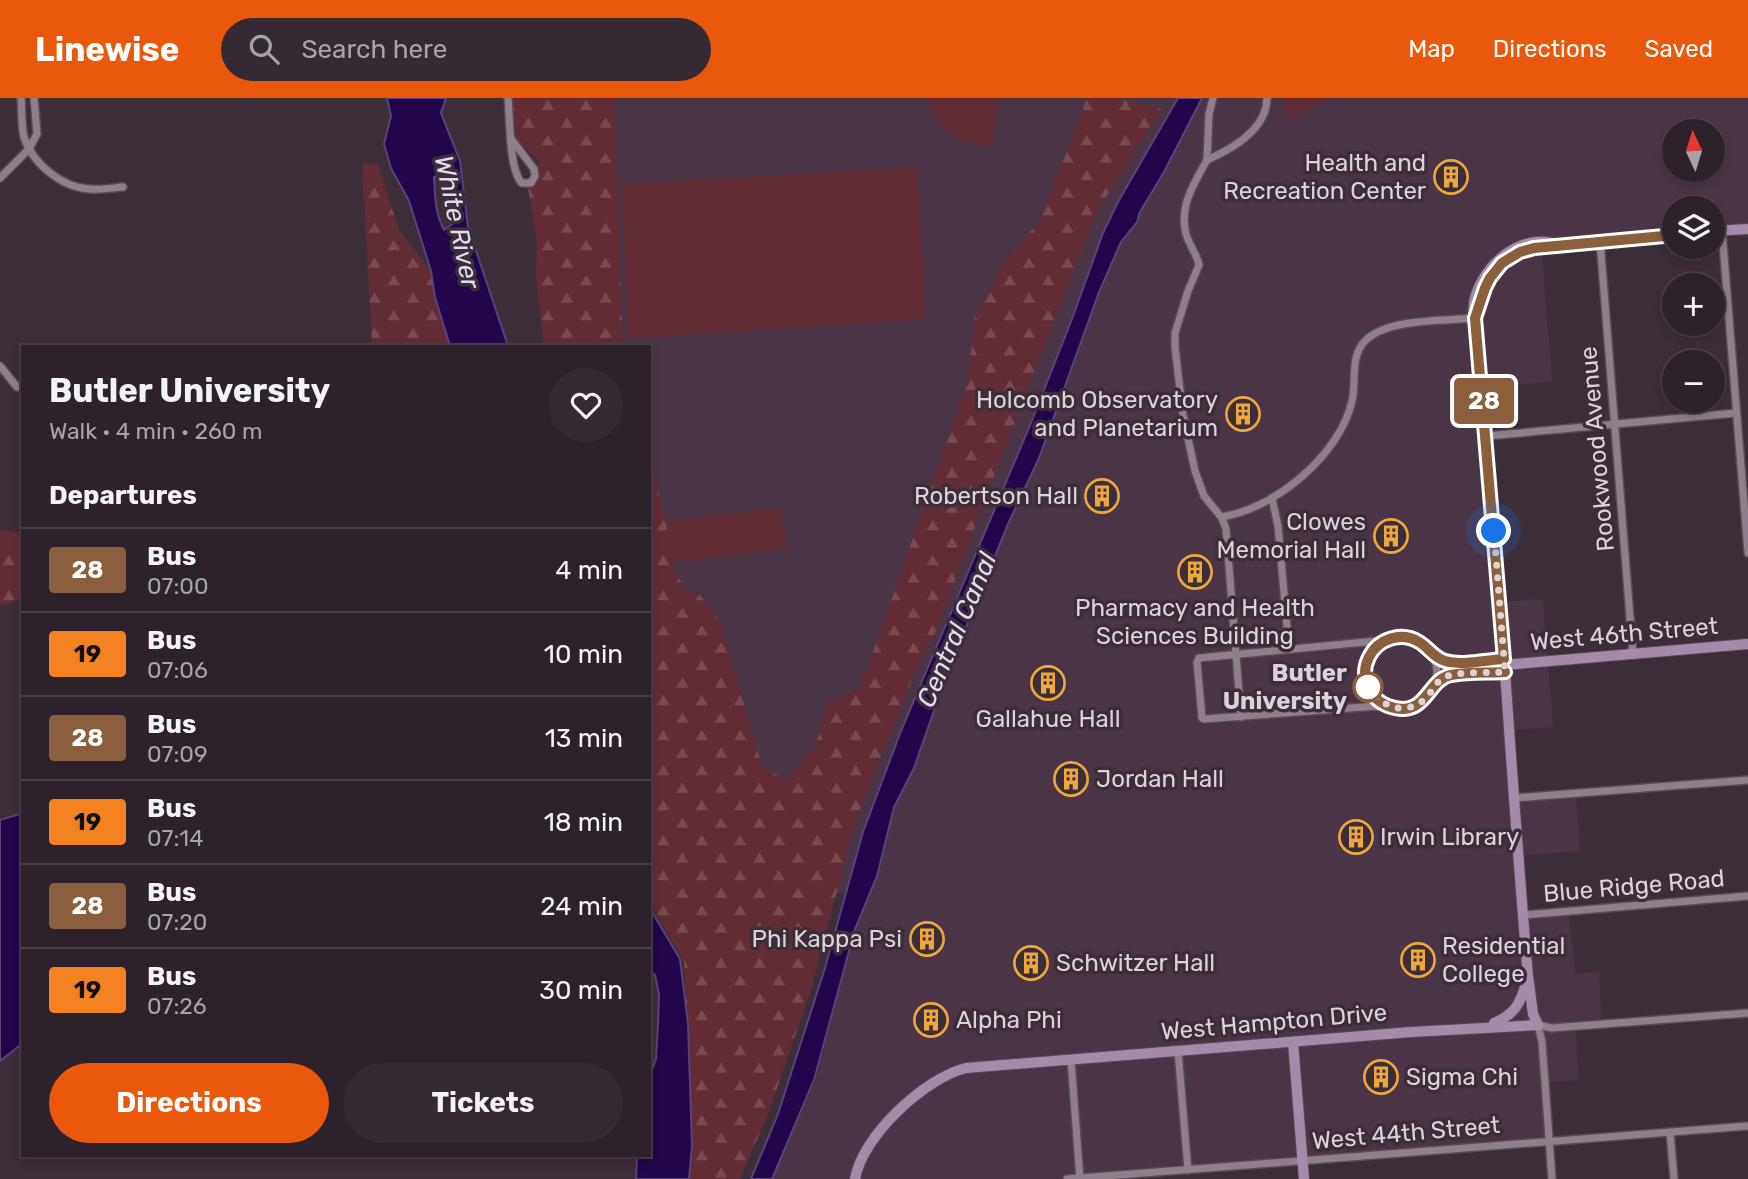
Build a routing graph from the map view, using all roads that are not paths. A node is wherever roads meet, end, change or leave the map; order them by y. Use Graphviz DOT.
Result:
graph roads {
  1 [pos="21,98"];
  2 [pos="34,98"];
  3 [pos="508,98"];
  4 [pos="1213,98"];
  5 [pos="1267,98"];
  6 [pos="512,140"];
  7 [pos="29,149"];
  8 [pos="1207,160"];
  9 [pos="0,178"];
  10 [pos="123,187"];
  11 [pos="1748,229"];
  12 [pos="1725,231"];
  13 [pos="1662,236"];
  14 [pos="1600,241"];
  15 [pos="1721,259"];
  16 [pos="1475,318"];
  17 [pos="0,366"];
  18 [pos="17,387"];
  19 [pos="1737,413"];
  20 [pos="1615,423"];
  21 [pos="1487,436"];
  22 [pos="1748,438"];
  23 [pos="1739,439"];
  24 [pos="1272,498"];
  25 [pos="1222,517"];
  26 [pos="1748,553"];
  27 [pos="1386,640"];
  28 [pos="1748,644"];
  29 [pos="1289,649"];
  30 [pos="1429,651"];
  31 [pos="1236,655"];
  32 [pos="1633,655"];
  33 [pos="1504,665"];
  34 [pos="1434,687"];
  35 [pos="1403,708"];
  36 [pos="1241,717"];
  37 [pos="1748,780"];
  38 [pos="1514,798"];
  39 [pos="1748,896"];
  40 [pos="1523,915"];
  41 [pos="1528,976"];
  42 [pos="1748,1013"];
  43 [pos="1538,1025"];
  44 [pos="1484,1027"];
  45 [pos="1293,1042"];
  46 [pos="1178,1051"];
  47 [pos="1071,1060"];
  48 [pos="1748,1125"];
  49 [pos="1670,1132"];
  50 [pos="1549,1141"];
  51 [pos="1303,1161"];
  52 [pos="1188,1170"];
  53 [pos="1080,1178"];
  54 [pos="855,1179"];
  55 [pos="1067,1179"];
  56 [pos="1304,1179"];
  57 [pos="1552,1179"];
  58 [pos="1674,1179"];
  1 -- 7 [label="street"];
  2 -- 7 [label="street"];
  3 -- 6 [label="street"];
  4 -- 8 [label="street"];
  5 -- 8 [label="street"];
  6 -- 6 [label="street"];
  7 -- 9 [label="street"];
  7 -- 10 [label="street"];
  8 -- 25 [label="street"];
  11 -- 12 [label="street"];
  13 -- 14 [label="street"];
  14 -- 16 [label="street"];
  14 -- 20 [label="street, Rookwood Avenue"];
  15 -- 19 [label="street"];
  16 -- 21 [label="street"];
  16 -- 24 [label="street"];
  17 -- 18 [label="street"];
  19 -- 20 [label="street"];
  19 -- 23 [label="street"];
  20 -- 21 [label="street"];
  20 -- 32 [label="street, Rookwood Avenue"];
  21 -- 33 [label="street"];
  22 -- 23 [label="street"];
  23 -- 26 [label="street"];
  24 -- 25 [label="street"];
  24 -- 29 [label="street"];
  25 -- 31 [label="street"];
  27 -- 29 [label="street, West 46th Street"];
  27 -- 30 [label="street, West 46th Street"];
  27 -- 35 [label="street"];
  28 -- 32 [label="street, West 46th Street"];
  29 -- 31 [label="street, West 46th Street"];
  30 -- 33 [label="street, West 46th Street"];
  30 -- 34 [label="street"];
  31 -- 36 [label="street"];
  31 -- 36 [label="street, West 46th Street"];
  32 -- 33 [label="street, West 46th Street"];
  33 -- 34 [label="street, West 46th Street"];
  33 -- 38 [label="street"];
  34 -- 35 [label="street, West 46th Street"];
  35 -- 36 [label="street, West 46th Street"];
  37 -- 38 [label="street"];
  38 -- 40 [label="street"];
  39 -- 40 [label="street, Blue Ridge Road"];
  40 -- 41 [label="street"];
  41 -- 43 [label="street"];
  41 -- 44 [label="street"];
  42 -- 43 [label="street, West Hampton Drive"];
  43 -- 44 [label="street, West Hampton Drive"];
  43 -- 50 [label="street"];
  44 -- 45 [label="street, West Hampton Drive"];
  45 -- 46 [label="street, West Hampton Drive"];
  45 -- 51 [label="street"];
  46 -- 47 [label="street, West Hampton Drive"];
  46 -- 52 [label="street"];
  47 -- 53 [label="street"];
  47 -- 54 [label="street, West Hampton Drive"];
  48 -- 49 [label="street, West 44th Street"];
  49 -- 50 [label="street, West 44th Street"];
  49 -- 58 [label="street"];
  50 -- 51 [label="street, West 44th Street"];
  50 -- 57 [label="street"];
  51 -- 52 [label="street, West 44th Street"];
  51 -- 56 [label="street"];
  52 -- 53 [label="street, West 44th Street"];
  53 -- 55 [label="street, West 44th Street"];
}
